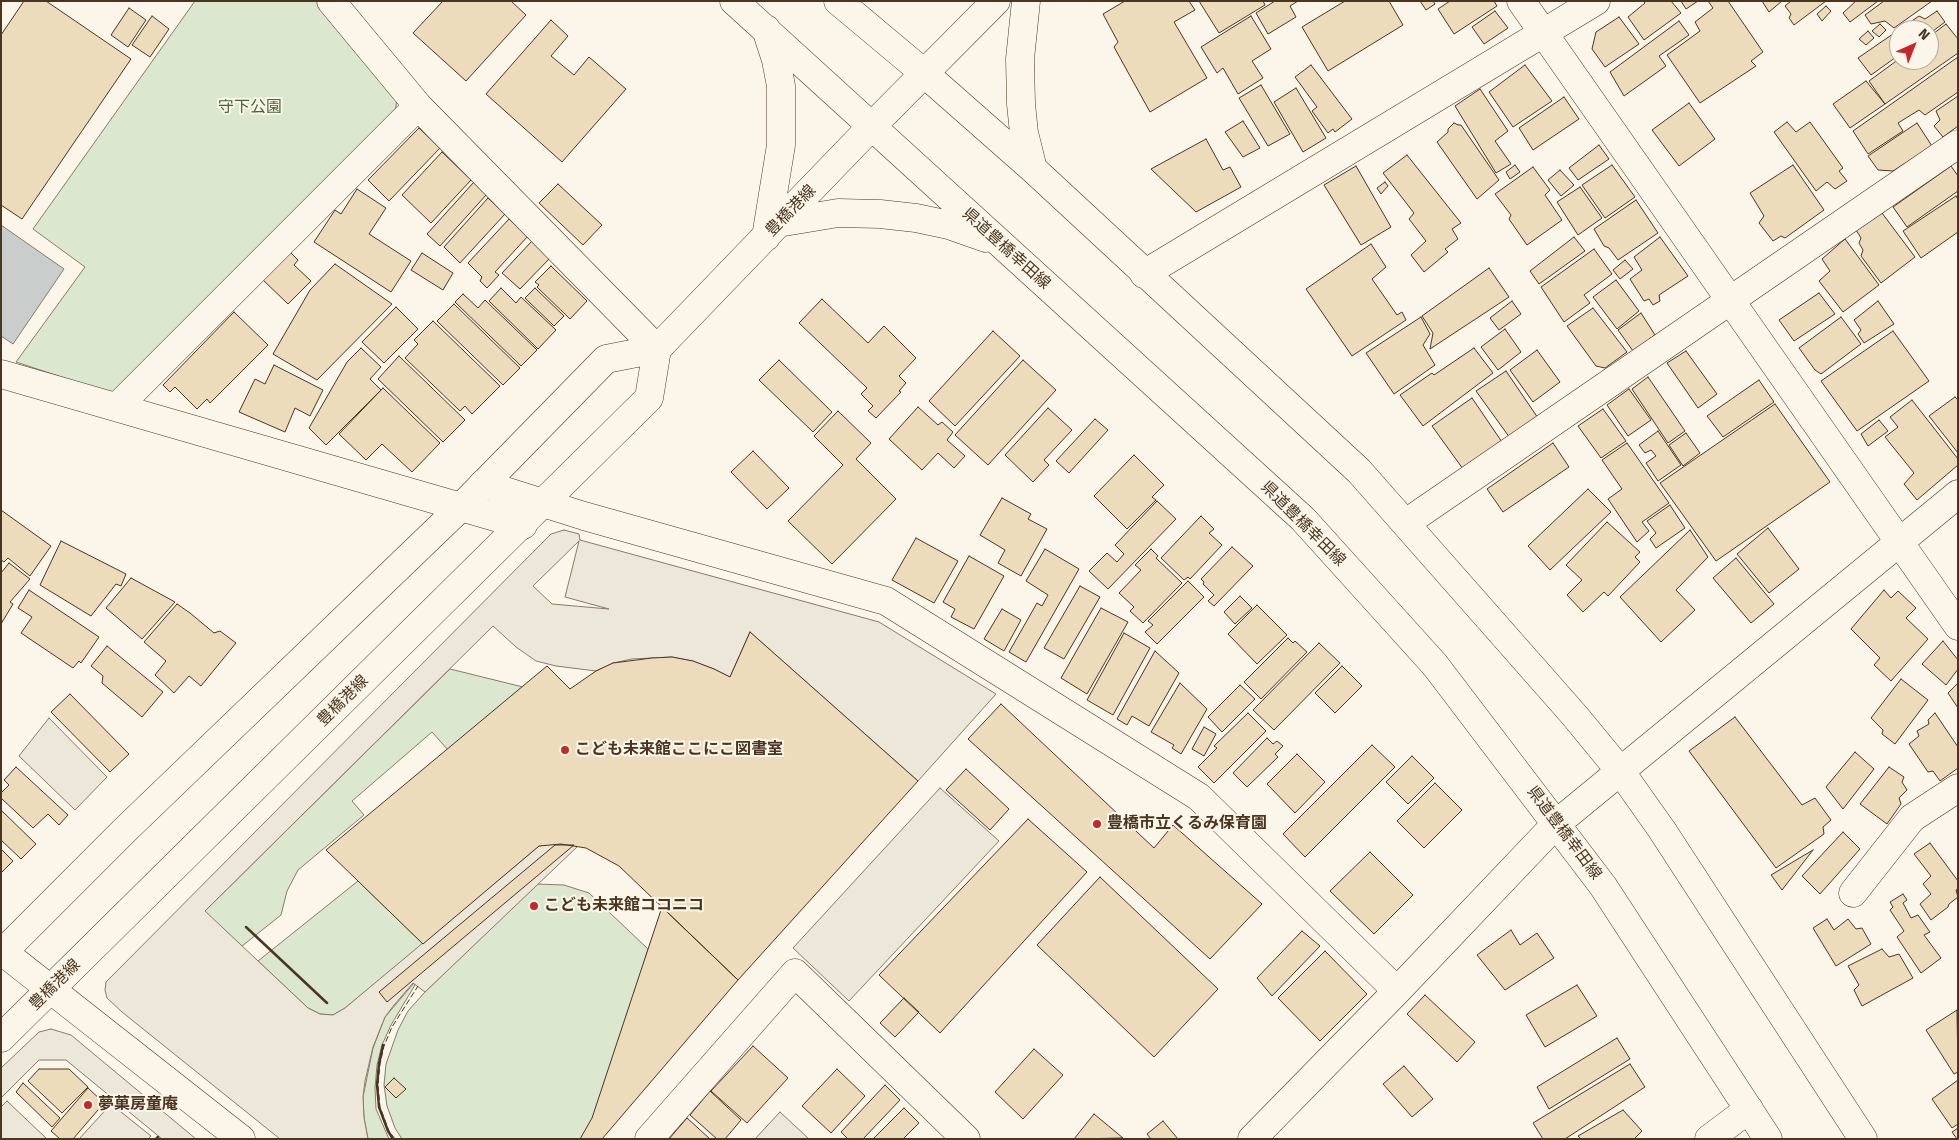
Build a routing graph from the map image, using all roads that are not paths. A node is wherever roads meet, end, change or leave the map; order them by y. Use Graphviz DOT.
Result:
graph roads {
  1 [pos="331,1"];
  2 [pos="734,1"];
  3 [pos="838,1"];
  4 [pos="996,1"];
  5 [pos="1026,1"];
  6 [pos="1521,1"];
  7 [pos="1596,1"];
  8 [pos="766,29"];
  9 [pos="1543,34"];
  10 [pos="924,72"];
  11 [pos="418,106"];
  12 [pos="872,126"];
  13 [pos="1958,144"];
  14 [pos="1033,169"];
  15 [pos="772,230"];
  16 [pos="1002,245"];
  17 [pos="1144,274"];
  18 [pos="1729,300"];
  19 [pos="657,349"];
  20 [pos="1,374"];
  21 [pos="117,407"];
  22 [pos="483,484"];
  23 [pos="1958,494"];
  24 [pos="543,504"];
  25 [pos="462,506"];
  26 [pos="1406,523"];
  27 [pos="523,524"];
  28 [pos="1898,541"];
  29 [pos="1958,626"];
  30 [pos="1620,772"];
  31 [pos="1958,788"];
  32 [pos="1556,824"];
  33 [pos="1853,893"];
  34 [pos="2,952"];
  35 [pos="51,989"];
  36 [pos="1397,991"];
  37 [pos="1,1038"];
  38 [pos="1749,1109"];
  39 [pos="241,1139"];
  40 [pos="649,1139"];
  41 [pos="966,1139"];
  42 [pos="1252,1139"];
  43 [pos="1710,1139"];
  44 [pos="1768,1139"];
  45 [pos="1863,1139"];
  1 -- 11 [label="street"];
  2 -- 8 [label="street, 県道豊橋幸田線"];
  3 -- 10 [label="street"];
  4 -- 10 [label="street, 豊橋港線"];
  5 -- 14 [label="street"];
  6 -- 9 [label="street"];
  7 -- 9 [label="street"];
  8 -- 12 [label="street, 県道豊橋幸田線"];
  8 -- 15 [label="street"];
  9 -- 17 [label="street"];
  9 -- 18 [label="street"];
  10 -- 12 [label="street, 豊橋港線"];
  10 -- 14 [label="street"];
  11 -- 19 [label="street"];
  11 -- 21 [label="street"];
  12 -- 15 [label="street, 豊橋港線"];
  12 -- 16 [label="street, 県道豊橋幸田線"];
  13 -- 18 [label="street"];
  14 -- 17 [label="street"];
  15 -- 16 [label="street"];
  15 -- 19 [label="street, 豊橋港線"];
  16 -- 32 [label="street, 県道豊橋幸田線"];
  17 -- 26 [label="street"];
  18 -- 26 [label="street"];
  18 -- 28 [label="street"];
  19 -- 22 [label="street"];
  19 -- 24 [label="street, 豊橋港線"];
  20 -- 21 [label="street"];
  21 -- 25 [label="street"];
  22 -- 24 [label="street"];
  22 -- 25 [label="street"];
  23 -- 28 [label="street"];
  24 -- 27 [label="street, 豊橋港線"];
  24 -- 36 [label="street"];
  25 -- 27 [label="street"];
  25 -- 34 [label="street"];
  26 -- 30 [label="street"];
  27 -- 35 [label="street, 豊橋港線"];
  28 -- 29 [label="street"];
  28 -- 30 [label="street"];
  30 -- 32 [label="street"];
  30 -- 45 [label="street"];
  31 -- 33 [label="street"];
  32 -- 36 [label="street"];
  32 -- 38 [label="street, 県道豊橋幸田線"];
  34 -- 35 [label="street"];
  35 -- 37 [label="street, 豊橋港線"];
  35 -- 39 [label="street"];
  36 -- 42 [label="street"];
  38 -- 43 [label="street"];
  38 -- 44 [label="street, 県道豊橋幸田線"];
  40 -- 41 [label="street"];
}
